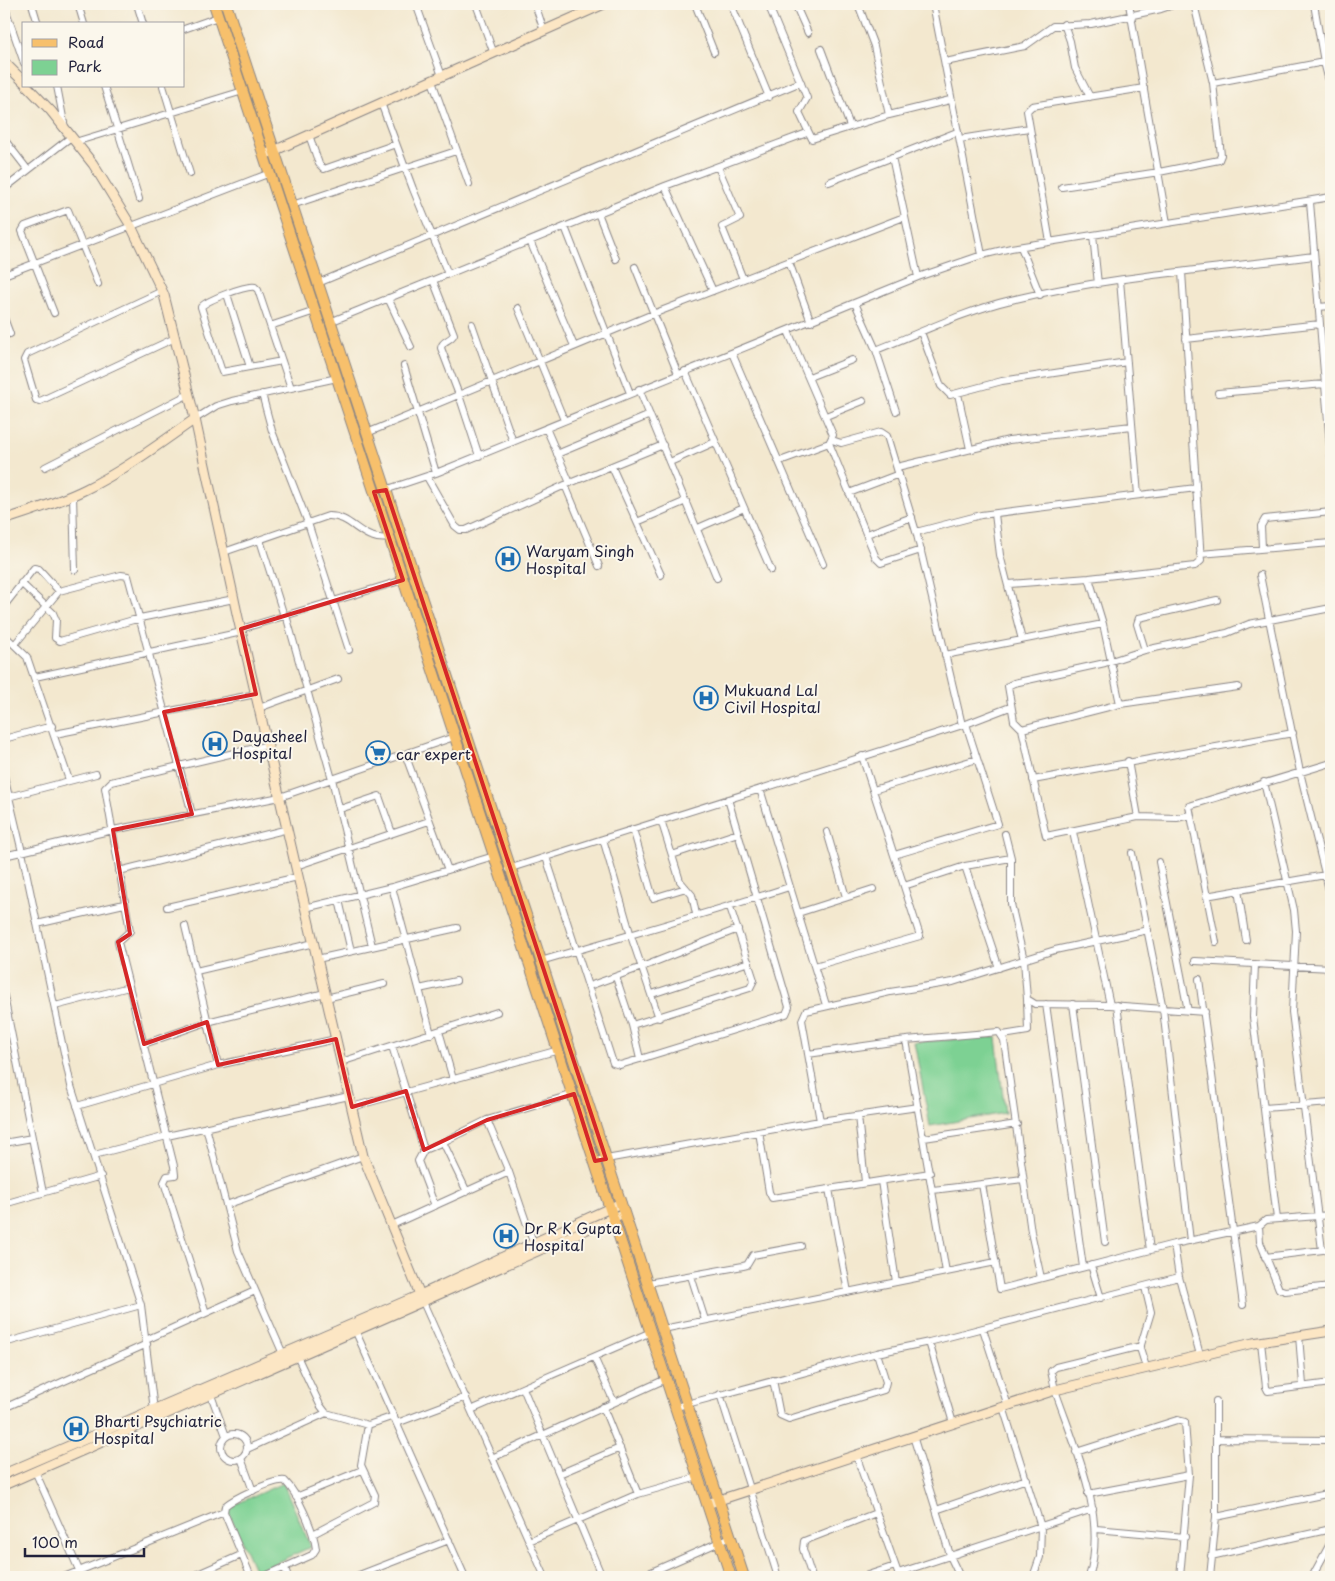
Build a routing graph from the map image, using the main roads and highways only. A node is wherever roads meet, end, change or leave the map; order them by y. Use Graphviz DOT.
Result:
graph roads {
  1 [pos="214,4"];
  2 [pos="226,4"];
  3 [pos="601,1160"];
  4 [pos="731,1577"];
  5 [pos="744,1577"];
  1 -- 3 [label="main road"];
  2 -- 3 [label="main road"];
  3 -- 4 [label="main road"];
  3 -- 5 [label="main road"];
}
